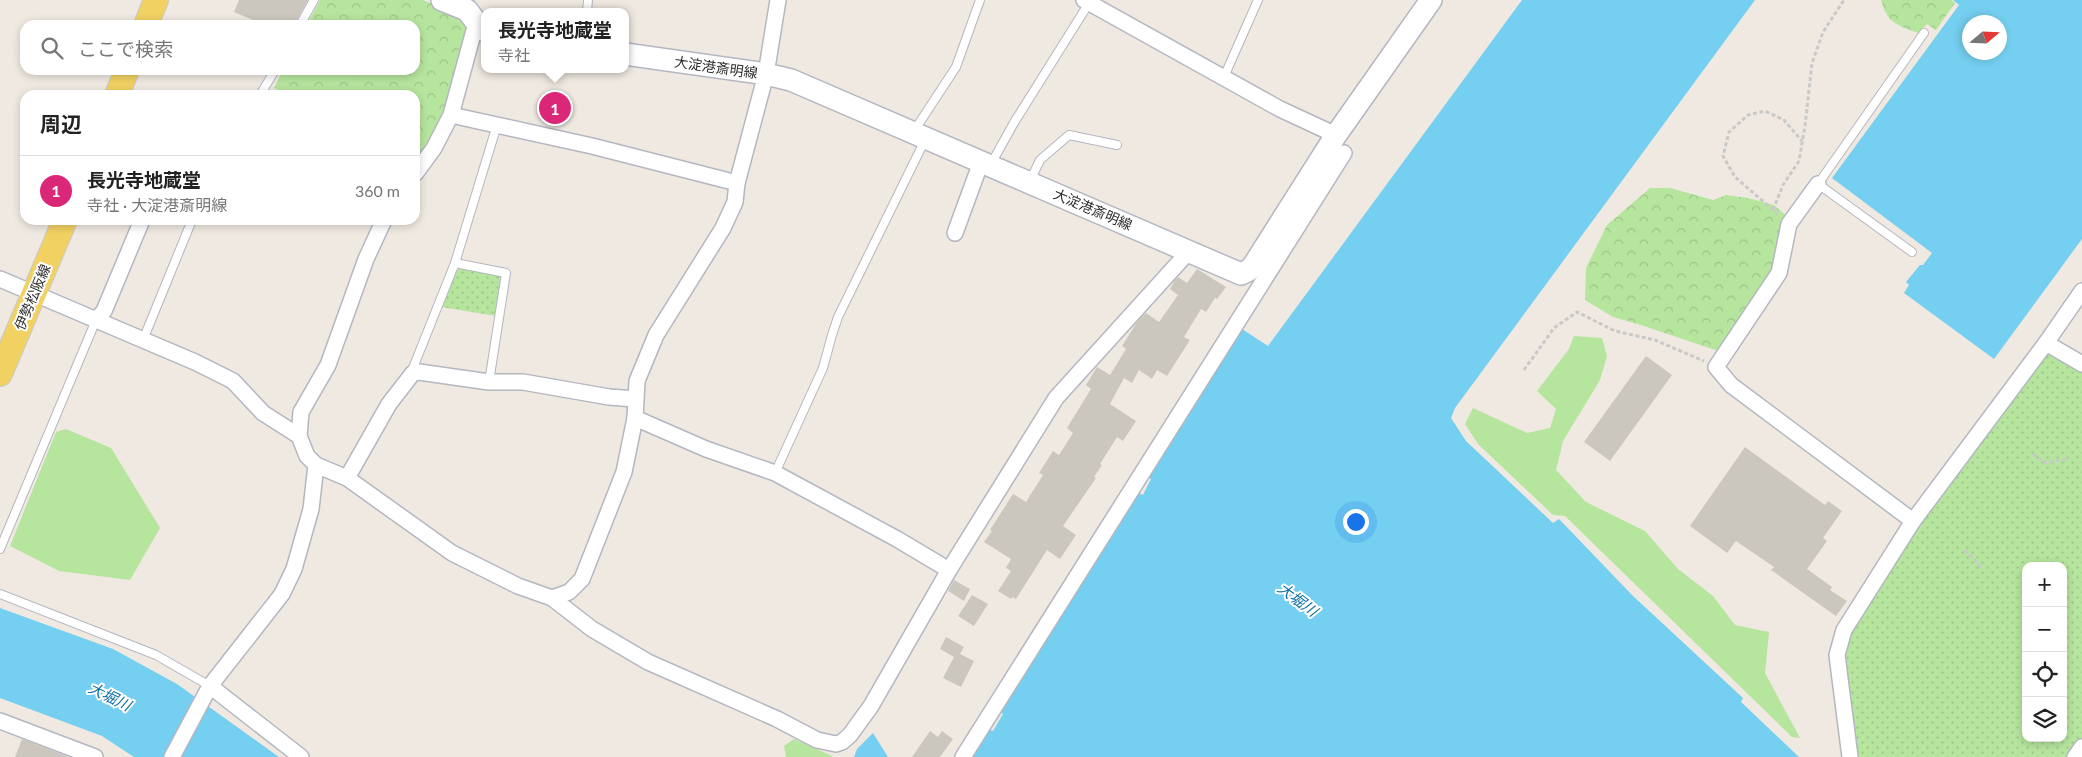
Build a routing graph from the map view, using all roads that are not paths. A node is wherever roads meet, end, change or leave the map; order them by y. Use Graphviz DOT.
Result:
graph roads {
  1 [pos="156,0"];
  2 [pos="314,0"];
  3 [pos="442,0"];
  4 [pos="778,0"];
  5 [pos="980,0"];
  6 [pos="1258,0"];
  7 [pos="1430,1"];
  8 [pos="1094,3"];
  9 [pos="475,17"];
  10 [pos="148,20"];
  11 [pos="303,20"];
  12 [pos="1924,33"];
  13 [pos="629,55"];
  14 [pos="766,74"];
  15 [pos="125,75"];
  16 [pos="272,75"];
  17 [pos="1224,77"];
  18 [pos="118,90"];
  19 [pos="263,90"];
  20 [pos="451,115"];
  21 [pos="497,125"];
  22 [pos="920,135"];
  23 [pos="1340,144"];
  24 [pos="1117,145"];
  25 [pos="986,164"];
  26 [pos="420,167"];
  27 [pos="737,183"];
  28 [pos="1029,183"];
  29 [pos="1818,184"];
  30 [pos="63,225"];
  31 [pos="140,225"];
  32 [pos="190,225"];
  33 [pos="382,225"];
  34 [pos="955,233"];
  35 [pos="1192,251"];
  36 [pos="1912,252"];
  37 [pos="455,263"];
  38 [pos="0,279"];
  39 [pos="2082,291"];
  40 [pos="34,294"];
  41 [pos="96,320"];
  42 [pos="143,340"];
  43 [pos="2046,343"];
  44 [pos="2082,364"];
  45 [pos="413,373"];
  46 [pos="0,374"];
  47 [pos="489,382"];
  48 [pos="635,399"];
  49 [pos="635,418"];
  50 [pos="299,436"];
  51 [pos="316,465"];
  52 [pos="775,473"];
  53 [pos="347,478"];
  54 [pos="1913,521"];
  55 [pos="0,549"];
  56 [pos="949,570"];
  57 [pos="0,594"];
  58 [pos="552,598"];
  59 [pos="210,686"];
  60 [pos="0,720"];
  61 [pos="2082,747"];
  62 [pos="95,757"];
  63 [pos="172,757"];
  64 [pos="302,757"];
  65 [pos="963,757"];
  66 [pos="1850,757"];
  67 [pos="2076,757"];
  1 -- 10 [label="main road"];
  2 -- 11 [label="lane"];
  3 -- 9 [label="main road"];
  4 -- 14 [label="street"];
  5 -- 22 [label="lane"];
  6 -- 17 [label="lane"];
  7 -- 23 [label="main road, 大淀港斎明線"];
  8 -- 17 [label="street"];
  8 -- 25 [label="lane"];
  9 -- 20 [label="street"];
  12 -- 29 [label="lane"];
  13 -- 14 [label="main road, 大淀港斎明線"];
  14 -- 22 [label="main road, 大淀港斎明線"];
  14 -- 27 [label="street"];
  15 -- 18 [label="main road"];
  16 -- 19 [label="lane"];
  17 -- 23 [label="street"];
  20 -- 21 [label="street"];
  20 -- 26 [label="street"];
  21 -- 27 [label="street"];
  21 -- 37 [label="lane"];
  22 -- 25 [label="main road, 大淀港斎明線"];
  22 -- 52 [label="lane"];
  23 -- 35 [label="main road, 大淀港斎明線"];
  23 -- 65 [label="street"];
  24 -- 28 [label="lane"];
  25 -- 28 [label="main road, 大淀港斎明線"];
  25 -- 34 [label="street"];
  27 -- 48 [label="street"];
  28 -- 35 [label="main road, 大淀港斎明線"];
  29 -- 36 [label="lane"];
  29 -- 54 [label="street"];
  30 -- 40 [label="main road, 伊勢松阪線"];
  31 -- 41 [label="street"];
  32 -- 42 [label="lane"];
  33 -- 50 [label="street"];
  35 -- 56 [label="street"];
  37 -- 45 [label="lane"];
  37 -- 47 [label="lane"];
  38 -- 40 [label="street"];
  39 -- 43 [label="street"];
  40 -- 41 [label="street"];
  40 -- 46 [label="main road, 伊勢松阪線"];
  41 -- 42 [label="street"];
  41 -- 55 [label="lane"];
  42 -- 50 [label="street"];
  43 -- 44 [label="street"];
  43 -- 54 [label="street"];
  45 -- 47 [label="street"];
  45 -- 53 [label="street"];
  47 -- 48 [label="street"];
  48 -- 49 [label="street"];
  49 -- 52 [label="street"];
  49 -- 58 [label="street"];
  50 -- 51 [label="street"];
  51 -- 53 [label="street"];
  51 -- 59 [label="street"];
  52 -- 56 [label="street"];
  53 -- 58 [label="street"];
  54 -- 66 [label="street"];
  56 -- 58 [label="street"];
  57 -- 59 [label="lane"];
  59 -- 63 [label="street"];
  59 -- 64 [label="street"];
  60 -- 62 [label="street"];
  61 -- 67 [label="street"];
}
